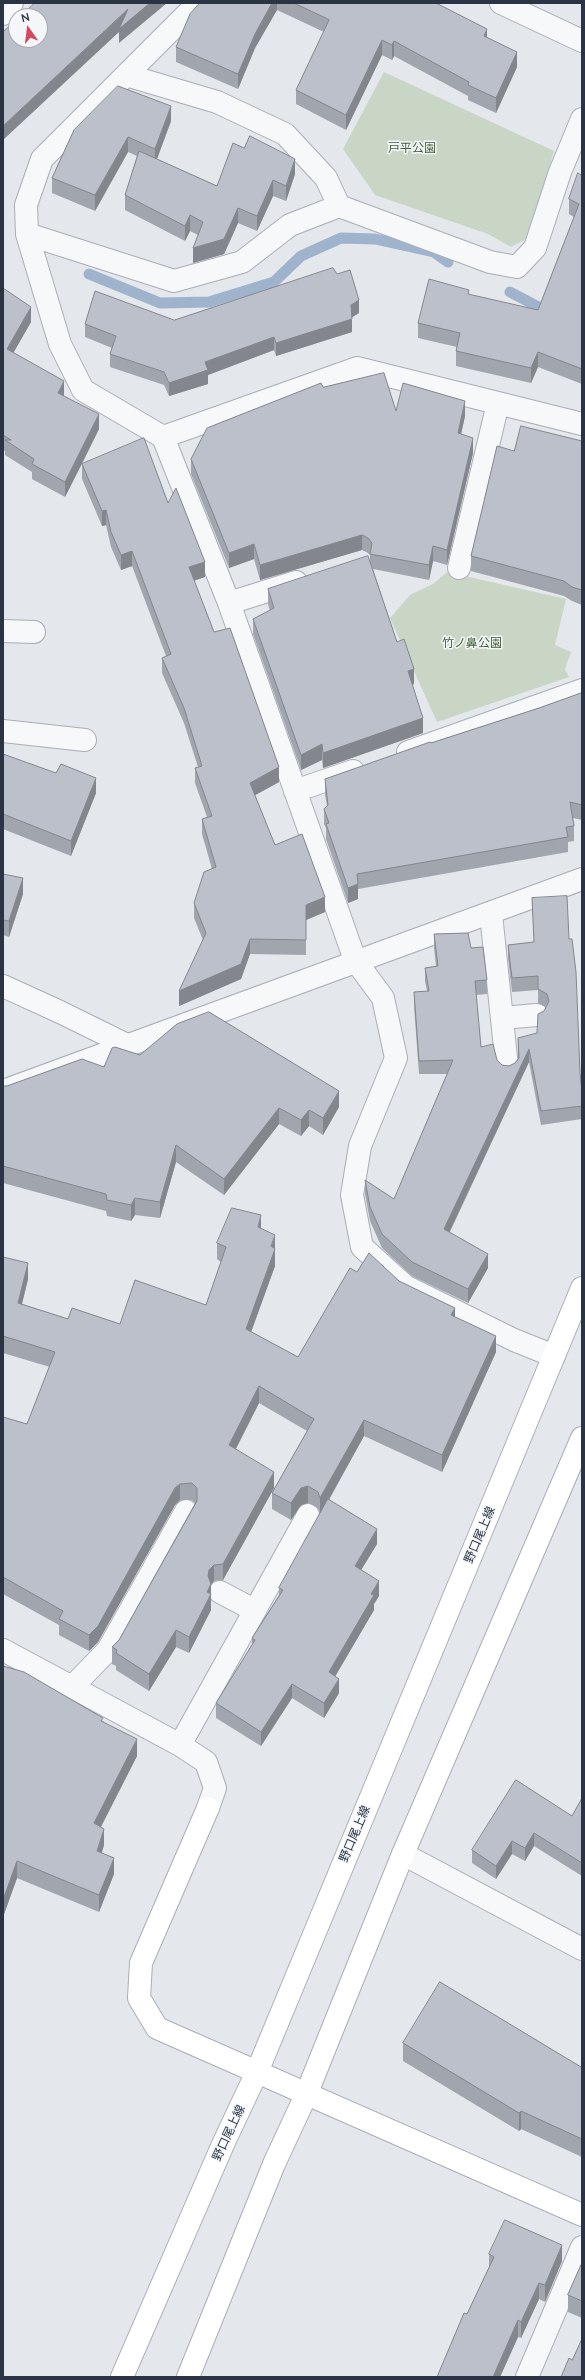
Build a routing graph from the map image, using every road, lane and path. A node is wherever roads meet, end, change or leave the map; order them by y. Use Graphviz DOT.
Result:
graph roads {
  1 [pos="12,3"];
  2 [pos="198,3"];
  3 [pos="501,3"];
  4 [pos="3,14"];
  5 [pos="582,41"];
  6 [pos="126,75"];
  7 [pos="582,120"];
  8 [pos="339,206"];
  9 [pos="27,234"];
  10 [pos="498,403"];
  11 [pos="582,424"];
  12 [pos="163,438"];
  13 [pos="459,568"];
  14 [pos="316,576"];
  15 [pos="229,604"];
  16 [pos="3,631"];
  17 [pos="34,632"];
  18 [pos="582,690"];
  19 [pos="3,731"];
  20 [pos="85,740"];
  21 [pos="295,791"];
  22 [pos="582,879"];
  23 [pos="491,914"];
  24 [pos="355,960"];
  25 [pos="3,986"];
  26 [pos="537,1015"];
  27 [pos="502,1018"];
  28 [pos="127,1045"];
  29 [pos="507,1067"];
  30 [pos="3,1091"];
  31 [pos="582,1288"];
  32 [pos="554,1356"];
  33 [pos="582,1438"];
  34 [pos="186,1511"];
  35 [pos="308,1515"];
  36 [pos="220,1592"];
  37 [pos="254,1610"];
  38 [pos="3,1650"];
  39 [pos="72,1687"];
  40 [pos="180,1745"];
  41 [pos="208,1808"];
  42 [pos="404,1854"];
  43 [pos="582,1949"];
  44 [pos="257,2072"];
  45 [pos="306,2095"];
  46 [pos="582,2215"];
  47 [pos="582,2247"];
  48 [pos="122,2377"];
  49 [pos="188,2377"];
  50 [pos="527,2377"];
  1 -- 4 [label="street"];
  2 -- 6 [label="street"];
  3 -- 5 [label="street"];
  6 -- 8 [label="street"];
  6 -- 9 [label="street"];
  7 -- 8 [label="street"];
  8 -- 9 [label="street"];
  9 -- 12 [label="street"];
  10 -- 11 [label="street"];
  10 -- 12 [label="street"];
  10 -- 13 [label="street"];
  12 -- 15 [label="street"];
  14 -- 15 [label="street"];
  15 -- 21 [label="street"];
  16 -- 17 [label="street"];
  18 -- 21 [label="street"];
  19 -- 20 [label="street"];
  21 -- 24 [label="street"];
  22 -- 23 [label="street"];
  23 -- 24 [label="street"];
  23 -- 27 [label="street"];
  24 -- 28 [label="street"];
  24 -- 32 [label="street"];
  25 -- 28 [label="street"];
  26 -- 27 [label="street"];
  27 -- 29 [label="street"];
  28 -- 30 [label="street"];
  31 -- 32 [label="main road, 野口尾上線"];
  32 -- 44 [label="main road, 野口尾上線"];
  33 -- 42 [label="main road"];
  34 -- 39 [label="street"];
  35 -- 37 [label="street"];
  36 -- 37 [label="street"];
  37 -- 40 [label="street"];
  38 -- 39 [label="street"];
  39 -- 40 [label="street"];
  40 -- 41 [label="street"];
  41 -- 44 [label="main road"];
  42 -- 43 [label="street"];
  42 -- 45 [label="main road"];
  44 -- 45 [label="main road"];
  44 -- 48 [label="main road, 野口尾上線"];
  45 -- 46 [label="main road"];
  45 -- 49 [label="main road"];
  47 -- 50 [label="street"];
}
